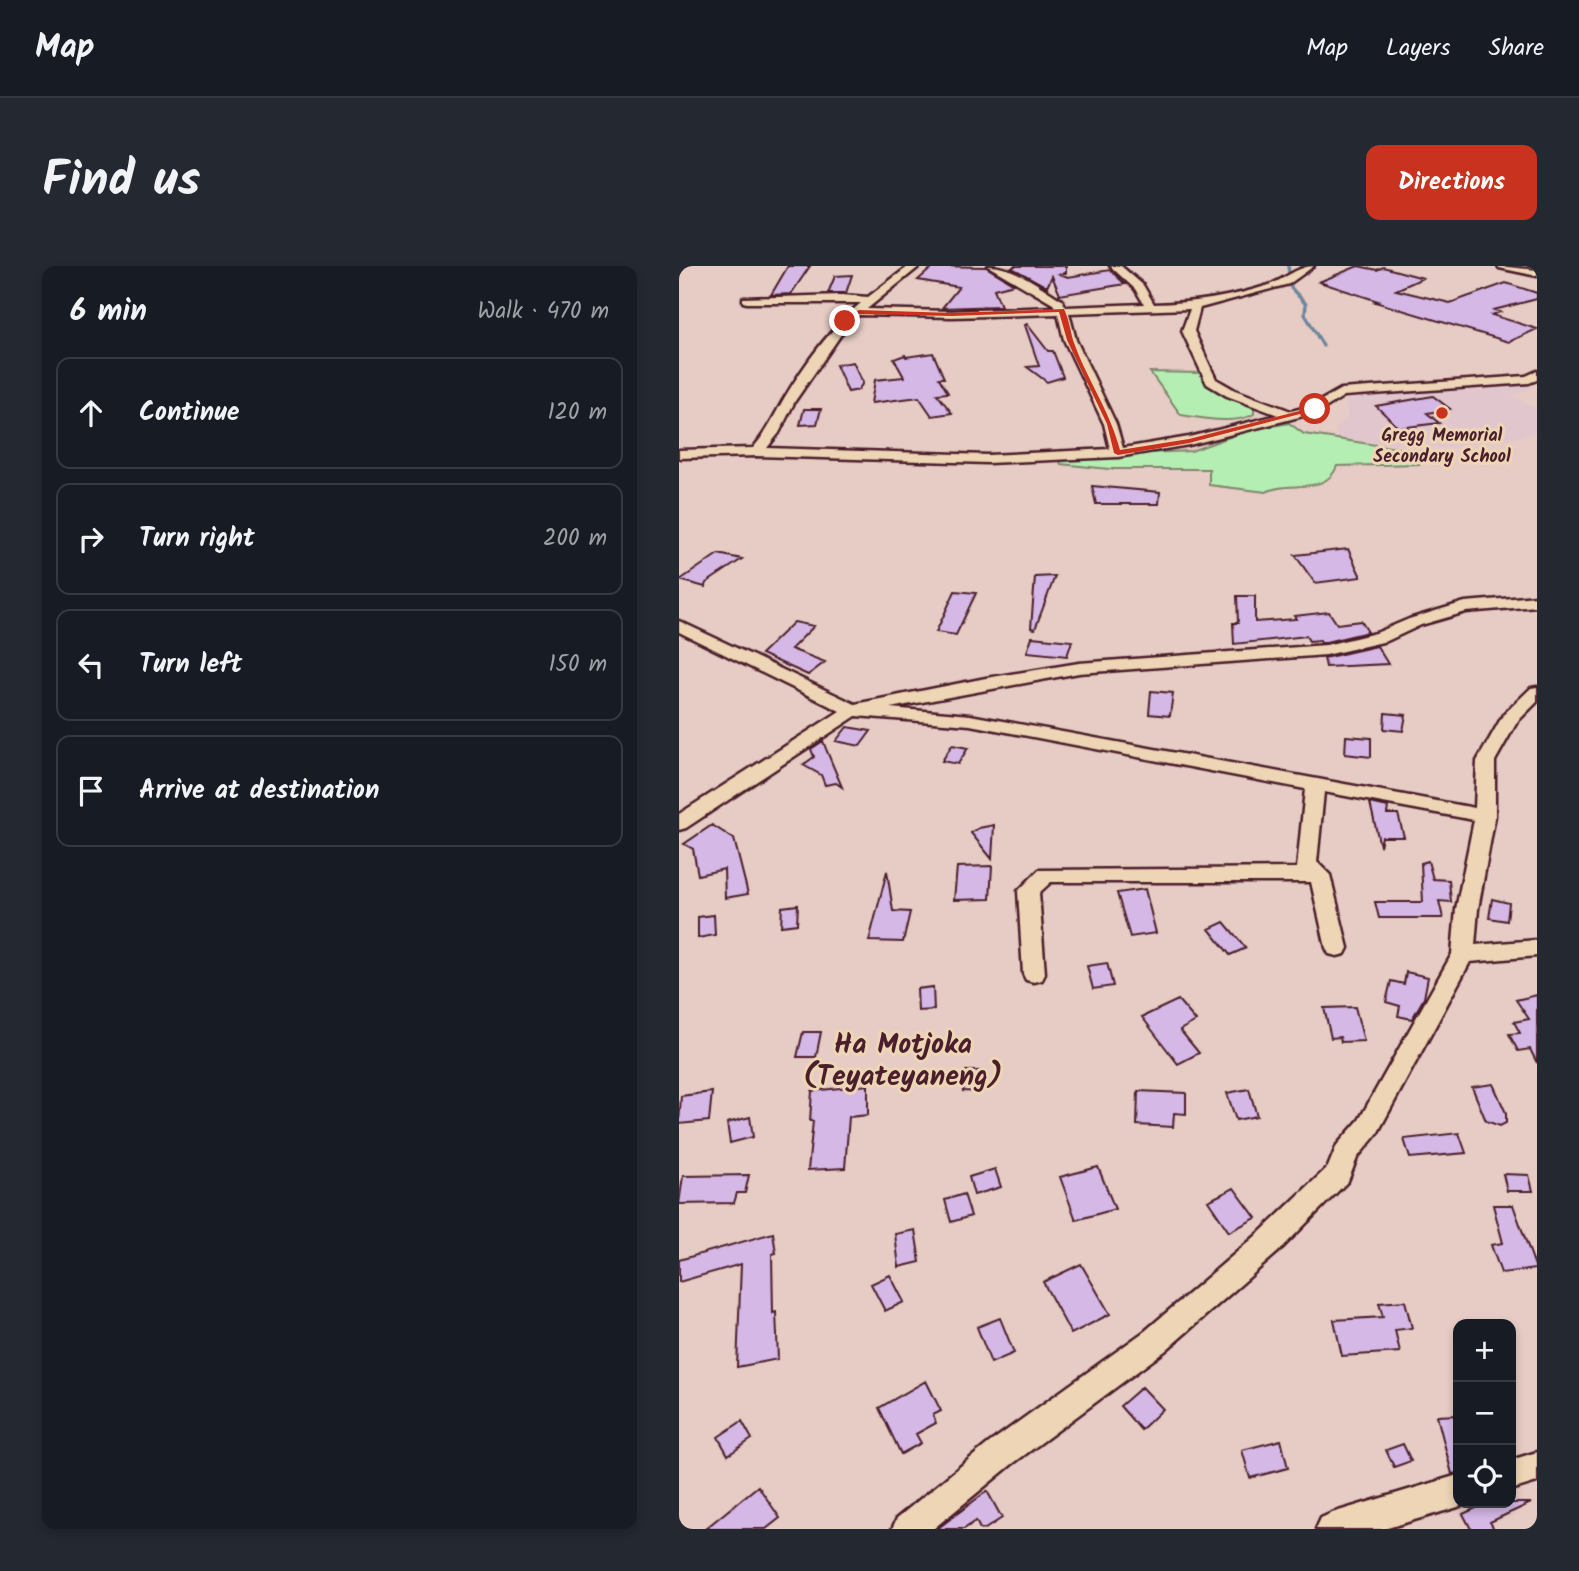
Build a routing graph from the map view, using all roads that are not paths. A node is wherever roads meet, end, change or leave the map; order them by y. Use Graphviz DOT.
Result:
graph roads {
  1 [pos="915,266"];
  2 [pos="993,266"];
  3 [pos="1115,266"];
  4 [pos="1308,266"];
  5 [pos="1503,266"];
  6 [pos="1537,273"];
  7 [pos="747,300"];
  8 [pos="873,301"];
  9 [pos="1150,306"];
  10 [pos="1195,306"];
  11 [pos="1062,311"];
  12 [pos="859,312"];
  13 [pos="1537,376"];
  14 [pos="1290,415"];
  15 [pos="757,452"];
  16 [pos="1118,453"];
  17 [pos="679,454"];
  18 [pos="1537,601"];
  19 [pos="679,626"];
  20 [pos="1537,692"];
  21 [pos="853,710"];
  22 [pos="1315,786"];
  23 [pos="1485,816"];
  24 [pos="679,822"];
  25 [pos="1319,875"];
  26 [pos="1337,948"];
  27 [pos="1537,948"];
  28 [pos="1463,954"];
  29 [pos="1034,974"];
  30 [pos="1537,1467"];
  31 [pos="1516,1473"];
  32 [pos="1453,1493"];
  33 [pos="908,1529"];
  34 [pos="1332,1529"];
  1 -- 8 [label="street"];
  2 -- 11 [label="street"];
  3 -- 9 [label="street"];
  4 -- 10 [label="street"];
  5 -- 6 [label="street"];
  7 -- 8 [label="street"];
  8 -- 12 [label="street"];
  9 -- 10 [label="street"];
  9 -- 11 [label="street"];
  10 -- 14 [label="street"];
  11 -- 12 [label="street"];
  11 -- 16 [label="street"];
  12 -- 15 [label="street"];
  13 -- 14 [label="street"];
  14 -- 16 [label="street"];
  15 -- 16 [label="street"];
  15 -- 17 [label="street"];
  18 -- 21 [label="street"];
  19 -- 21 [label="street"];
  20 -- 23 [label="street"];
  21 -- 22 [label="street"];
  21 -- 24 [label="street"];
  22 -- 23 [label="street"];
  22 -- 25 [label="street"];
  23 -- 28 [label="street"];
  25 -- 26 [label="street"];
  25 -- 29 [label="street"];
  27 -- 28 [label="street"];
  28 -- 33 [label="street"];
  30 -- 31 [label="street"];
  32 -- 34 [label="street"];
}
